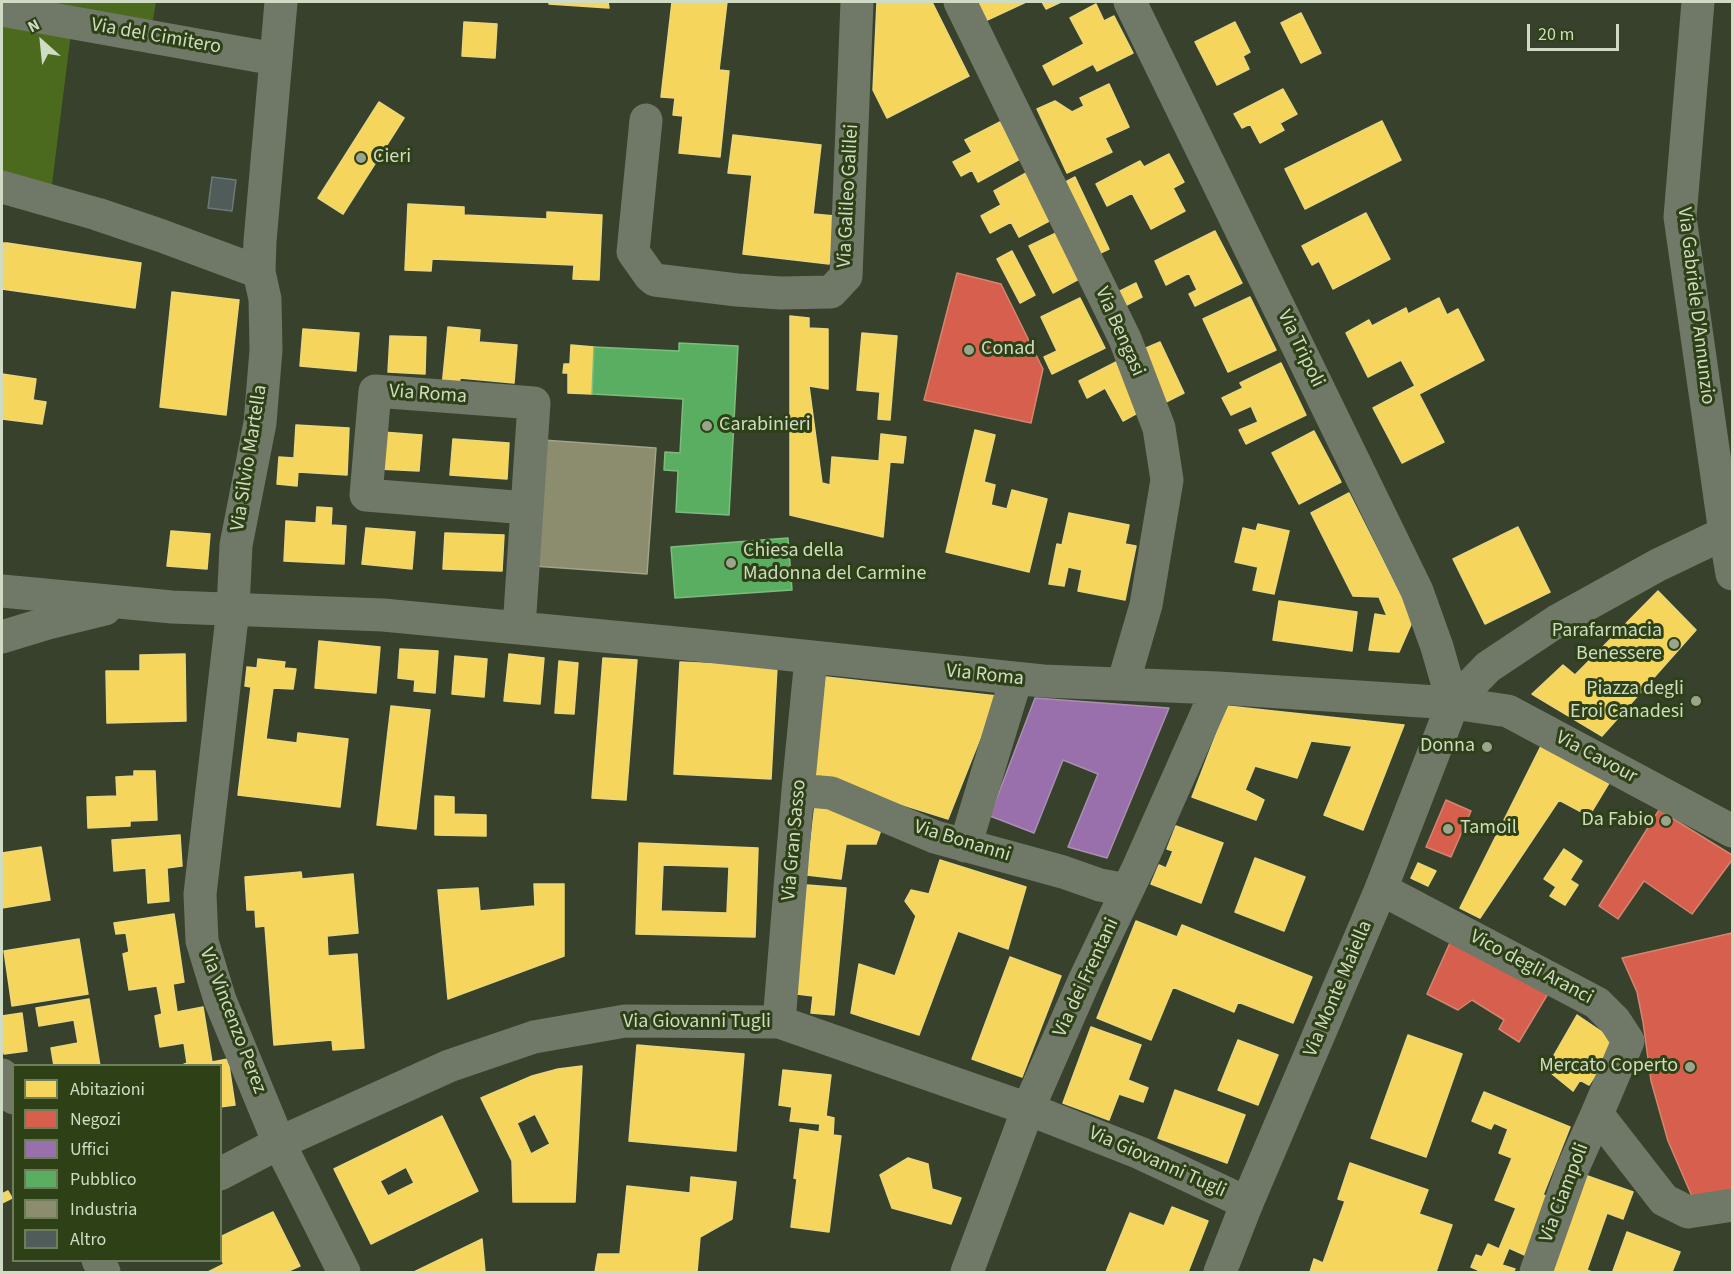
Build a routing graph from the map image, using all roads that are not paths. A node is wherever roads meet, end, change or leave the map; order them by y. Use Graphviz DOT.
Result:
graph roads {
  1 [pos="281,2"];
  2 [pos="857,2"];
  3 [pos="960,2"];
  4 [pos="1130,2"];
  5 [pos="1698,2"];
  6 [pos="2,10"];
  7 [pos="275,59"];
  8 [pos="646,120"];
  9 [pos="2,187"];
  10 [pos="259,273"];
  11 [pos="527,508"];
  12 [pos="1725,533"];
  13 [pos="1732,574"];
  14 [pos="2,591"];
  15 [pos="128,604"];
  16 [pos="233,609"];
  17 [pos="519,628"];
  18 [pos="2,637"];
  19 [pos="812,658"];
  20 [pos="1016,679"];
  21 [pos="1123,684"];
  22 [pos="1218,688"];
  23 [pos="1453,703"];
  24 [pos="798,790"];
  25 [pos="1732,831"];
  26 [pos="965,846"];
  27 [pos="1381,889"];
  28 [pos="1127,890"];
  29 [pos="779,1022"];
  30 [pos="2,1075"];
  31 [pos="12,1094"];
  32 [pos="1028,1109"];
  33 [pos="1597,1114"];
  34 [pos="279,1143"];
  35 [pos="222,1173"];
  36 [pos="1246,1203"];
  37 [pos="1732,1205"];
  38 [pos="344,1272"];
  39 [pos="967,1272"];
  40 [pos="1220,1272"];
  41 [pos="1536,1272"];
  1 -- 7 [label="street, Via Silvio Martella"];
  2 -- 8 [label="street, Via Galileo Galilei"];
  3 -- 21 [label="street, Via Bengasi"];
  4 -- 23 [label="street, Via Tripoli"];
  5 -- 12 [label="street, Via Gabriele D'Annunzio"];
  6 -- 7 [label="street, Via del Cimitero"];
  7 -- 10 [label="street, Via Silvio Martella"];
  9 -- 10 [label="street"];
  10 -- 16 [label="street, Via Silvio Martella"];
  11 -- 11 [label="street, Via Roma"];
  11 -- 17 [label="street, Via Roma"];
  12 -- 13 [label="street, Via Gabriele D'Annunzio"];
  12 -- 23 [label="street"];
  14 -- 15 [label="street, Via Roma"];
  15 -- 16 [label="street, Via Roma"];
  15 -- 18 [label="street"];
  16 -- 17 [label="street, Via Roma"];
  16 -- 34 [label="street, Via Vincenzo Perez"];
  17 -- 19 [label="street, Via Roma"];
  19 -- 20 [label="street, Via Roma"];
  19 -- 24 [label="street, Via Gran Sasso"];
  20 -- 21 [label="street, Via Roma"];
  20 -- 26 [label="street"];
  21 -- 22 [label="street, Via Roma"];
  22 -- 23 [label="street, Via Roma"];
  22 -- 28 [label="street, Via dei Frentani"];
  23 -- 25 [label="street, Via Cavour"];
  23 -- 27 [label="street, Via Monte Maiella"];
  24 -- 26 [label="street, Via Bonanni"];
  24 -- 29 [label="street, Via Gran Sasso"];
  26 -- 28 [label="street, Via Bonanni"];
  27 -- 33 [label="street, Vico degli Aranci"];
  27 -- 36 [label="street, Via Monte Maiella"];
  28 -- 32 [label="street, Via dei Frentani"];
  29 -- 32 [label="street, Via Giovanni Tugli"];
  29 -- 34 [label="street, Via Giovanni Tugli"];
  30 -- 31 [label="street"];
  32 -- 36 [label="street, Via Giovanni Tugli"];
  32 -- 39 [label="street, Via dei Frentani"];
  33 -- 37 [label="street"];
  33 -- 41 [label="street, Via Ciampoli"];
  34 -- 35 [label="street, Via Giovanni Tugli"];
  34 -- 38 [label="street, Via Vincenzo Perez"];
  36 -- 40 [label="street, Via Monte Maiella"];
}
